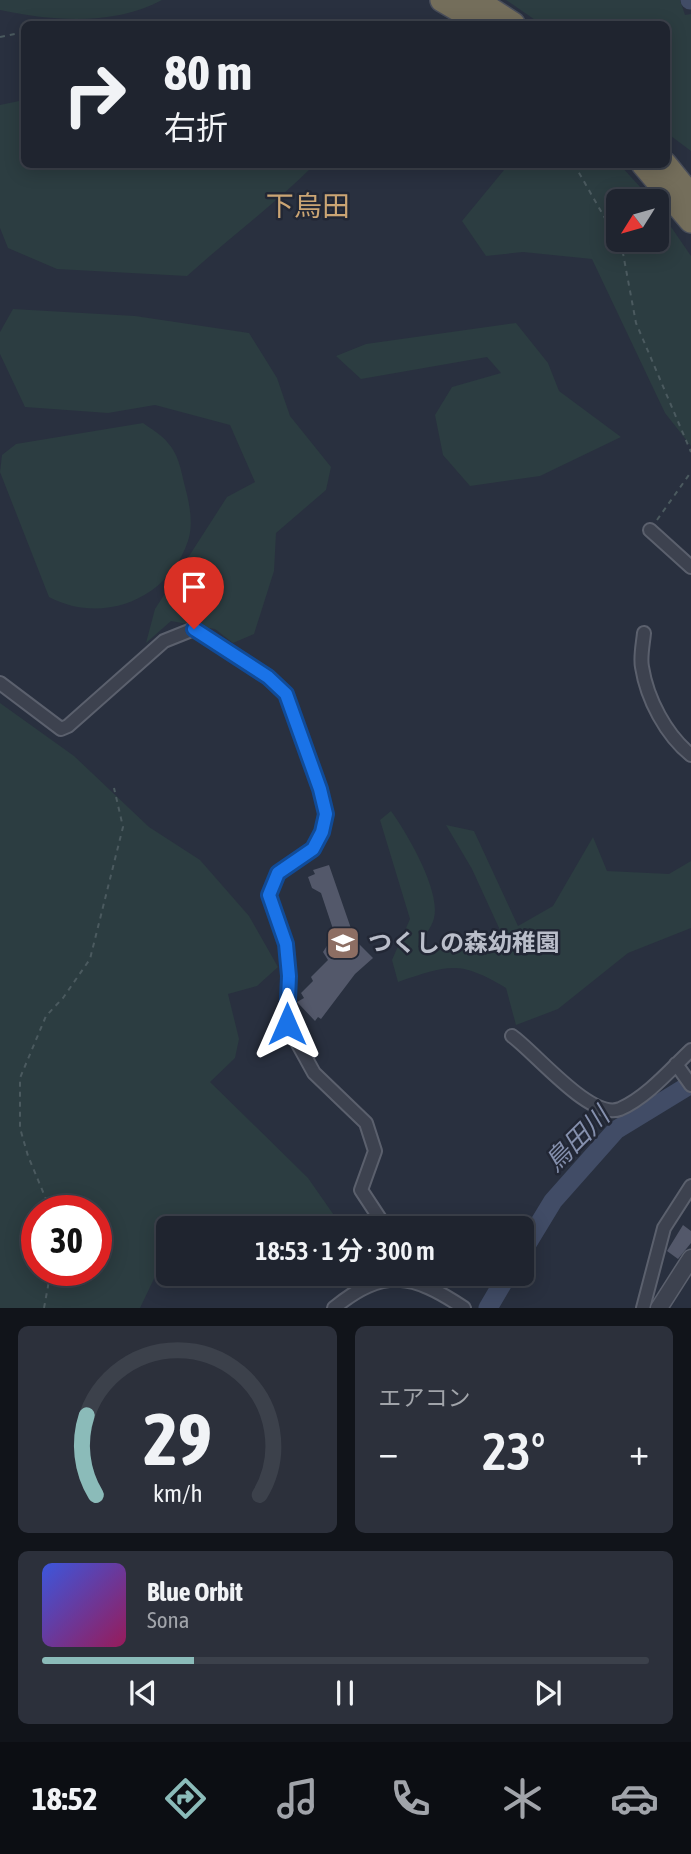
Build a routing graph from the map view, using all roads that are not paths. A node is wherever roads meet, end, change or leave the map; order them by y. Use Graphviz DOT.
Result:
graph roads {
  1 [pos="442,0"];
  2 [pos="476,0"];
  3 [pos="478,21"];
  4 [pos="508,21"];
  5 [pos="646,168"];
  6 [pos="668,168"];
  7 [pos="691,196"];
  8 [pos="691,221"];
  9 [pos="650,530"];
  10 [pos="691,567"];
  11 [pos="644,634"];
  12 [pos="0,683"];
  13 [pos="691,755"];
  14 [pos="512,1036"];
  15 [pos="691,1050"];
  16 [pos="678,1067"];
  17 [pos="691,1085"];
  18 [pos="691,1186"];
  19 [pos="378,1216"];
  20 [pos="691,1258"];
  21 [pos="366,1286"];
  22 [pos="431,1286"];
  23 [pos="464,1307"];
  24 [pos="334,1308"];
  25 [pos="643,1308"];
  26 [pos="659,1308"];
  1 -- 3 [label="highway"];
  2 -- 4 [label="highway"];
  5 -- 8 [label="highway"];
  6 -- 7 [label="highway"];
  9 -- 10 [label="street"];
  11 -- 13 [label="street"];
  12 -- 19 [label="street"];
  14 -- 16 [label="street"];
  15 -- 16 [label="street"];
  16 -- 17 [label="street"];
  18 -- 25 [label="street"];
  20 -- 26 [label="street"];
  21 -- 24 [label="street"];
  22 -- 23 [label="street"];
}
